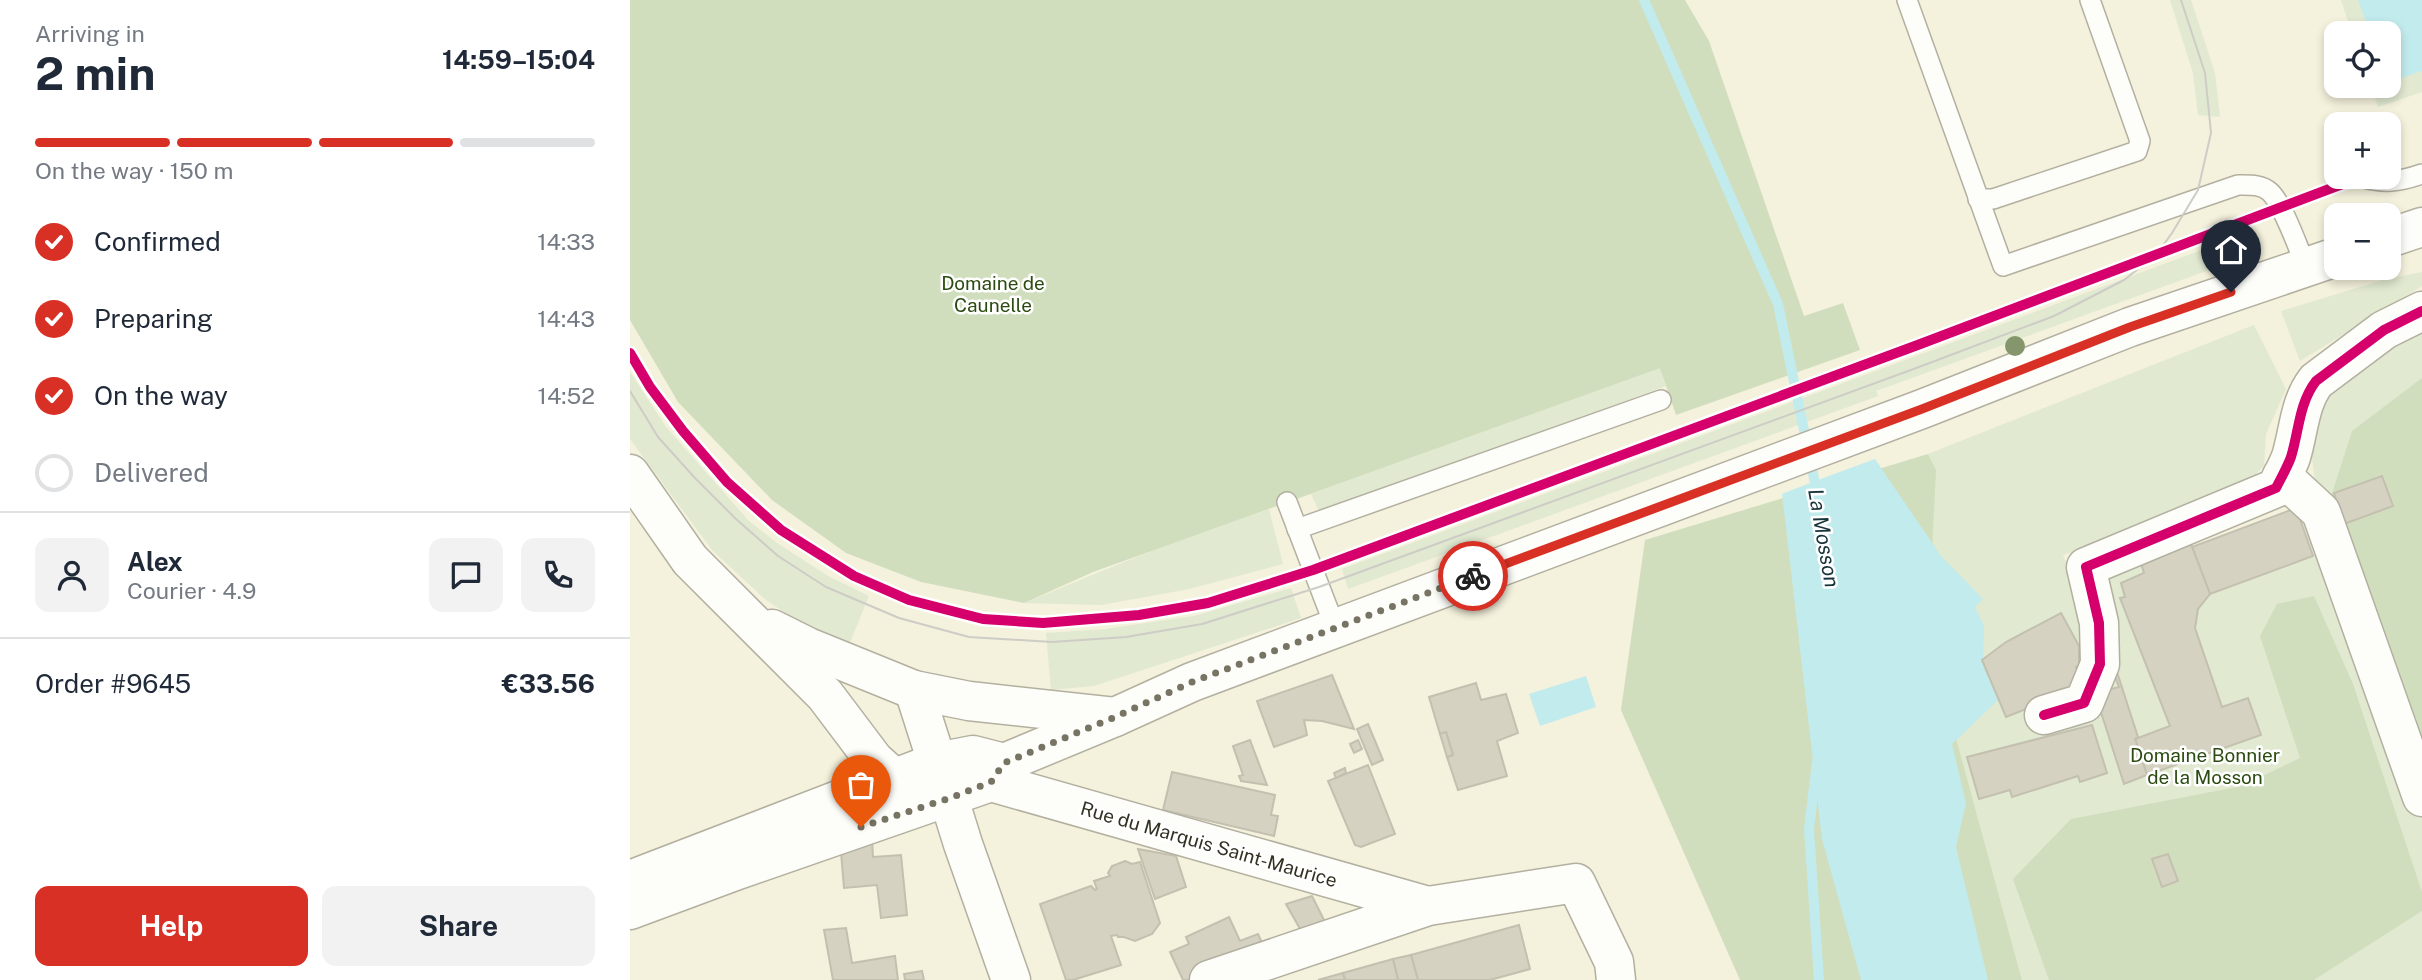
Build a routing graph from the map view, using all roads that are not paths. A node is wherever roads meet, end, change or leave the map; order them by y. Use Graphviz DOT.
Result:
graph roads {
  1 [pos="1907,0"];
  2 [pos="2090,0"];
  3 [pos="2422,174"];
  4 [pos="2401,181"];
  5 [pos="1978,199"];
  6 [pos="2422,227"];
  7 [pos="2401,235"];
  8 [pos="2321,261"];
  9 [pos="2422,311"];
  10 [pos="1661,400"];
  11 [pos="630,474"];
  12 [pos="2282,476"];
  13 [pos="1287,502"];
  14 [pos="1297,529"];
  15 [pos="745,616"];
  16 [pos="1335,628"];
  17 [pos="914,690"];
  18 [pos="2044,715"];
  19 [pos="1115,717"];
  20 [pos="937,762"];
  21 [pos="998,772"];
  22 [pos="894,779"];
  23 [pos="2422,797"];
  24 [pos="950,798"];
  25 [pos="630,880"];
  26 [pos="1428,906"];
  27 [pos="630,910"];
  28 [pos="1012,980"];
  29 [pos="1209,980"];
  30 [pos="1616,980"];
  1 -- 5 [label="lane"];
  2 -- 5 [label="lane"];
  3 -- 4 [label="lane"];
  5 -- 8 [label="lane"];
  6 -- 7 [label="street"];
  8 -- 16 [label="street"];
  9 -- 12 [label="street"];
  10 -- 14 [label="lane"];
  11 -- 15 [label="street"];
  12 -- 18 [label="street"];
  12 -- 23 [label="street"];
  13 -- 14 [label="lane"];
  14 -- 16 [label="lane"];
  15 -- 17 [label="street"];
  15 -- 22 [label="street"];
  16 -- 19 [label="street"];
  17 -- 19 [label="street"];
  17 -- 20 [label="street"];
  19 -- 21 [label="street"];
  20 -- 21 [label="street, Rue du Marquis Saint-Maurice"];
  20 -- 22 [label="street, Rue du Marquis Saint-Maurice"];
  20 -- 24 [label="street"];
  21 -- 24 [label="street"];
  21 -- 26 [label="street, Rue du Marquis Saint-Maurice"];
  22 -- 24 [label="street"];
  22 -- 25 [label="street, Rue du Marquis Saint-Maurice"];
  24 -- 27 [label="street"];
  24 -- 28 [label="street"];
  26 -- 29 [label="street"];
  26 -- 30 [label="street"];
}
